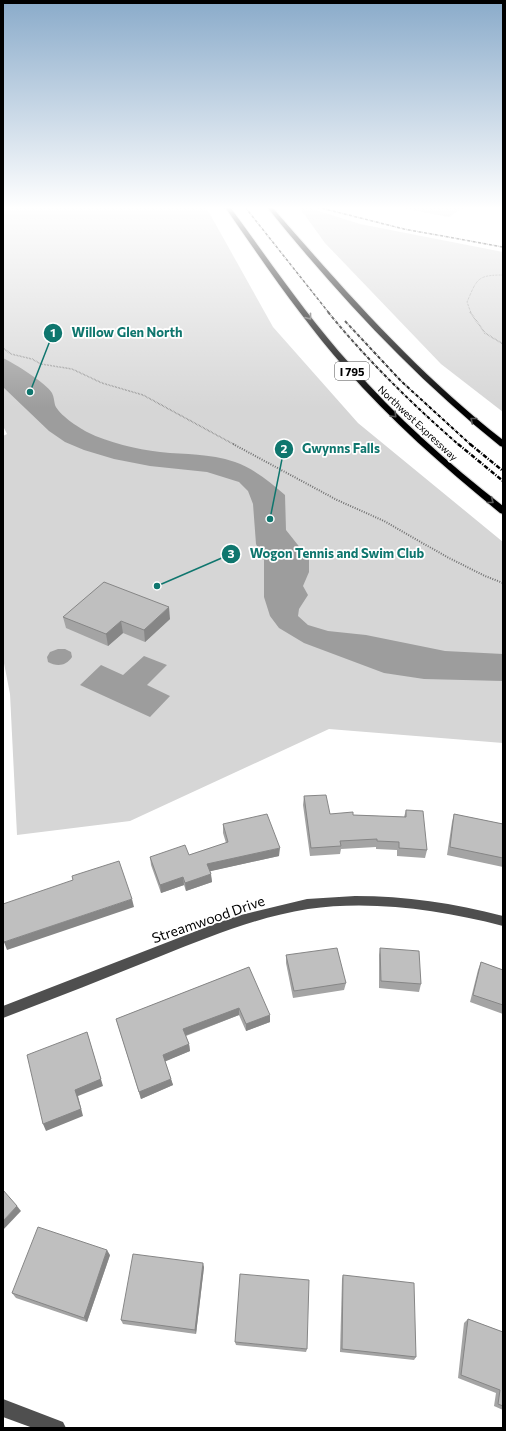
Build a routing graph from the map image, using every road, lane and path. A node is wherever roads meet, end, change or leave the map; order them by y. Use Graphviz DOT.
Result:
graph roads {
  1 [pos="276,274"];
  2 [pos="326,274"];
  3 [pos="503,275"];
  4 [pos="503,344"];
  5 [pos="3,348"];
  6 [pos="503,444"];
  7 [pos="503,511"];
  8 [pos="503,583"];
  9 [pos="503,921"];
  10 [pos="3,1012"];
  11 [pos="3,1408"];
  12 [pos="58,1428"];
  1 -- 7 [label="highway, Northwest Expressway / I 795, one-way"];
  6 -- 2 [label="highway, one-way"];
  3 -- 4 [label="path"];
  5 -- 8 [label="path"];
  9 -- 10 [label="street, Streamwood Drive"];
  11 -- 12 [label="street"];
}
